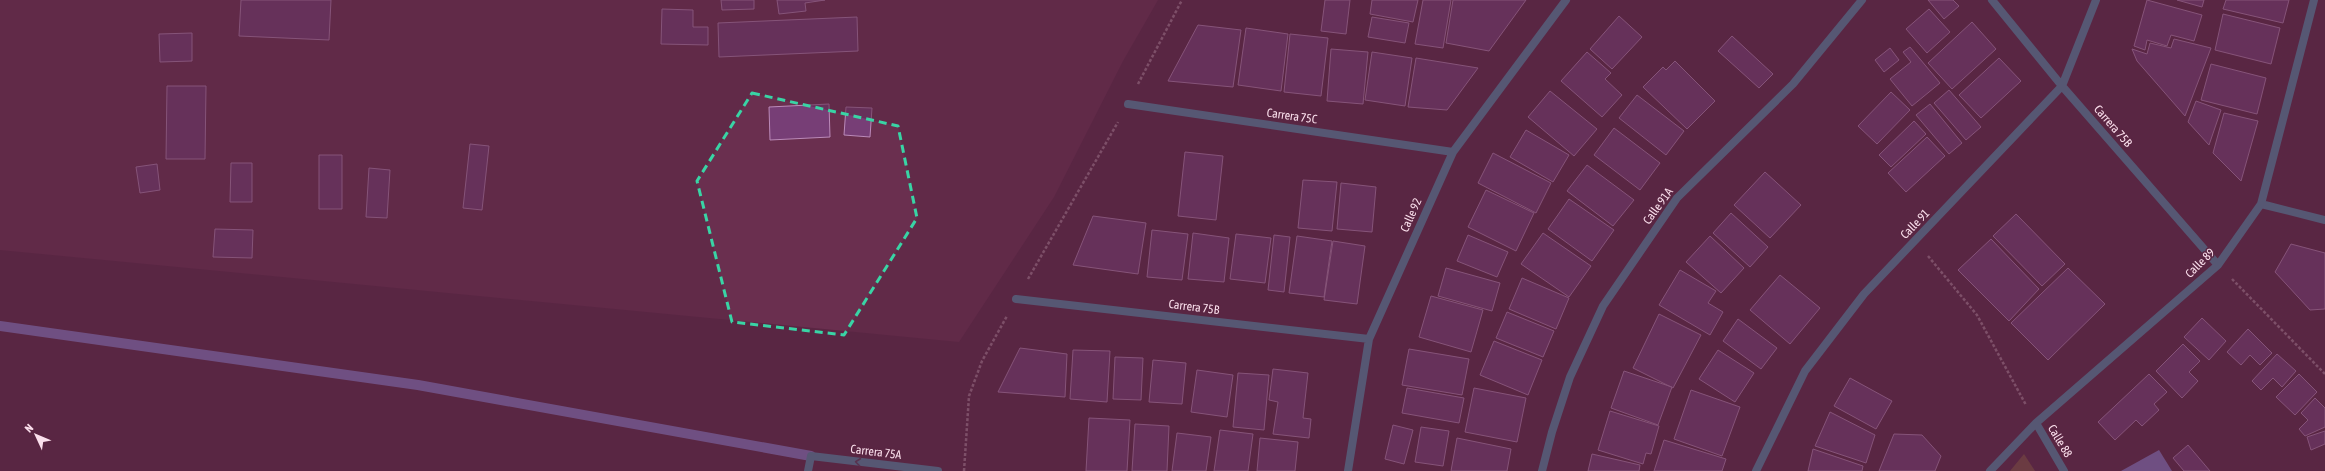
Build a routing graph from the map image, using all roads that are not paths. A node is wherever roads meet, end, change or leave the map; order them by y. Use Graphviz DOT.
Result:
graph roads {
  1 [pos="1566,0"];
  2 [pos="1862,0"];
  3 [pos="1992,0"];
  4 [pos="2096,0"];
  5 [pos="2314,0"];
  6 [pos="2062,86"];
  7 [pos="1128,104"];
  8 [pos="1453,152"];
  9 [pos="2261,204"];
  10 [pos="2325,220"];
  11 [pos="2218,265"];
  12 [pos="1016,299"];
  13 [pos="1369,340"];
  14 [pos="2036,423"];
  15 [pos="808,471"];
  16 [pos="938,471"];
  17 [pos="1348,471"];
  18 [pos="1542,471"];
  19 [pos="1756,471"];
  20 [pos="1990,471"];
  21 [pos="2064,471"];
  1 -- 8 [label="street, Calle 92"];
  2 -- 18 [label="street, Calle 91A"];
  3 -- 6 [label="street, Carrera 75B"];
  4 -- 6 [label="street, Calle 91"];
  5 -- 9 [label="street, Calle 89"];
  6 -- 11 [label="street, Carrera 75B"];
  6 -- 19 [label="street, Calle 91"];
  7 -- 8 [label="street, Carrera 75C"];
  8 -- 13 [label="street, Calle 92"];
  9 -- 10 [label="street"];
  9 -- 11 [label="street, Calle 89"];
  11 -- 14 [label="street, Calle 89"];
  12 -- 13 [label="street, Carrera 75B"];
  13 -- 17 [label="street, Calle 92"];
  14 -- 20 [label="street, Calle 89"];
  14 -- 21 [label="street, Calle 88"];
  16 -- 15 [label="street, Carrera 75A, one-way"];
}
